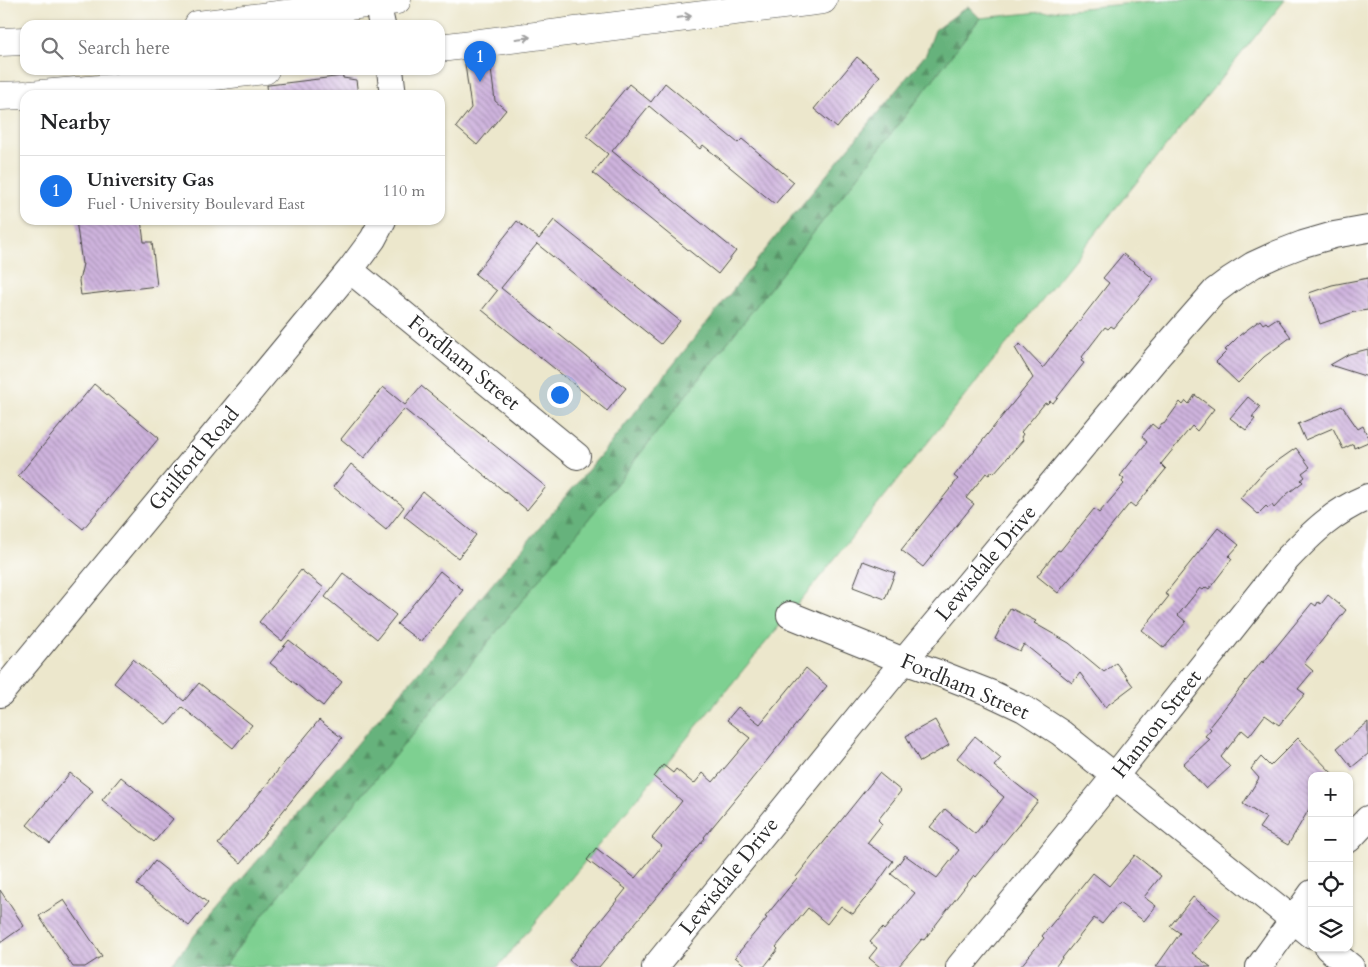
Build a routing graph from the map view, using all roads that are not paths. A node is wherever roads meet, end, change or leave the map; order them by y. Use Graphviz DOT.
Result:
graph roads {
  1 [pos="823,0"];
  2 [pos="386,9"];
  3 [pos="257,20"];
  4 [pos="20,41"];
  5 [pos="0,42"];
  6 [pos="445,47"];
  7 [pos="222,75"];
  8 [pos="391,75"];
  9 [pos="90,90"];
  10 [pos="392,90"];
  11 [pos="20,95"];
  12 [pos="0,96"];
  13 [pos="380,225"];
  14 [pos="1368,229"];
  15 [pos="350,270"];
  16 [pos="578,456"];
  17 [pos="1368,497"];
  18 [pos="790,614"];
  19 [pos="904,661"];
  20 [pos="0,694"];
  21 [pos="1115,776"];
  22 [pos="1368,819"];
  23 [pos="1353,835"];
  24 [pos="1308,907"];
  25 [pos="1302,928"];
  26 [pos="1333,952"];
  27 [pos="655,967"];
  28 [pos="959,967"];
  29 [pos="1259,967"];
  30 [pos="1351,967"];
  6 -- 1 [label="main road, one-way"];
  2 -- 3 [label="main road"];
  4 -- 5 [label="main road"];
  7 -- 9 [label="main road"];
  8 -- 10 [label="street"];
  11 -- 12 [label="main road"];
  13 -- 15 [label="street, Guilford Road"];
  14 -- 19 [label="street, Lewisdale Drive"];
  15 -- 16 [label="street, Fordham Street"];
  15 -- 20 [label="street, Guilford Road"];
  17 -- 21 [label="street, Hannon Street"];
  18 -- 19 [label="street, Fordham Street"];
  19 -- 21 [label="street, Fordham Street"];
  19 -- 27 [label="street, Lewisdale Drive"];
  21 -- 25 [label="street, Fordham Street"];
  21 -- 28 [label="street, Hannon Street"];
  22 -- 23 [label="street"];
  24 -- 25 [label="street"];
  25 -- 29 [label="street"];
  26 -- 30 [label="street"];
}
